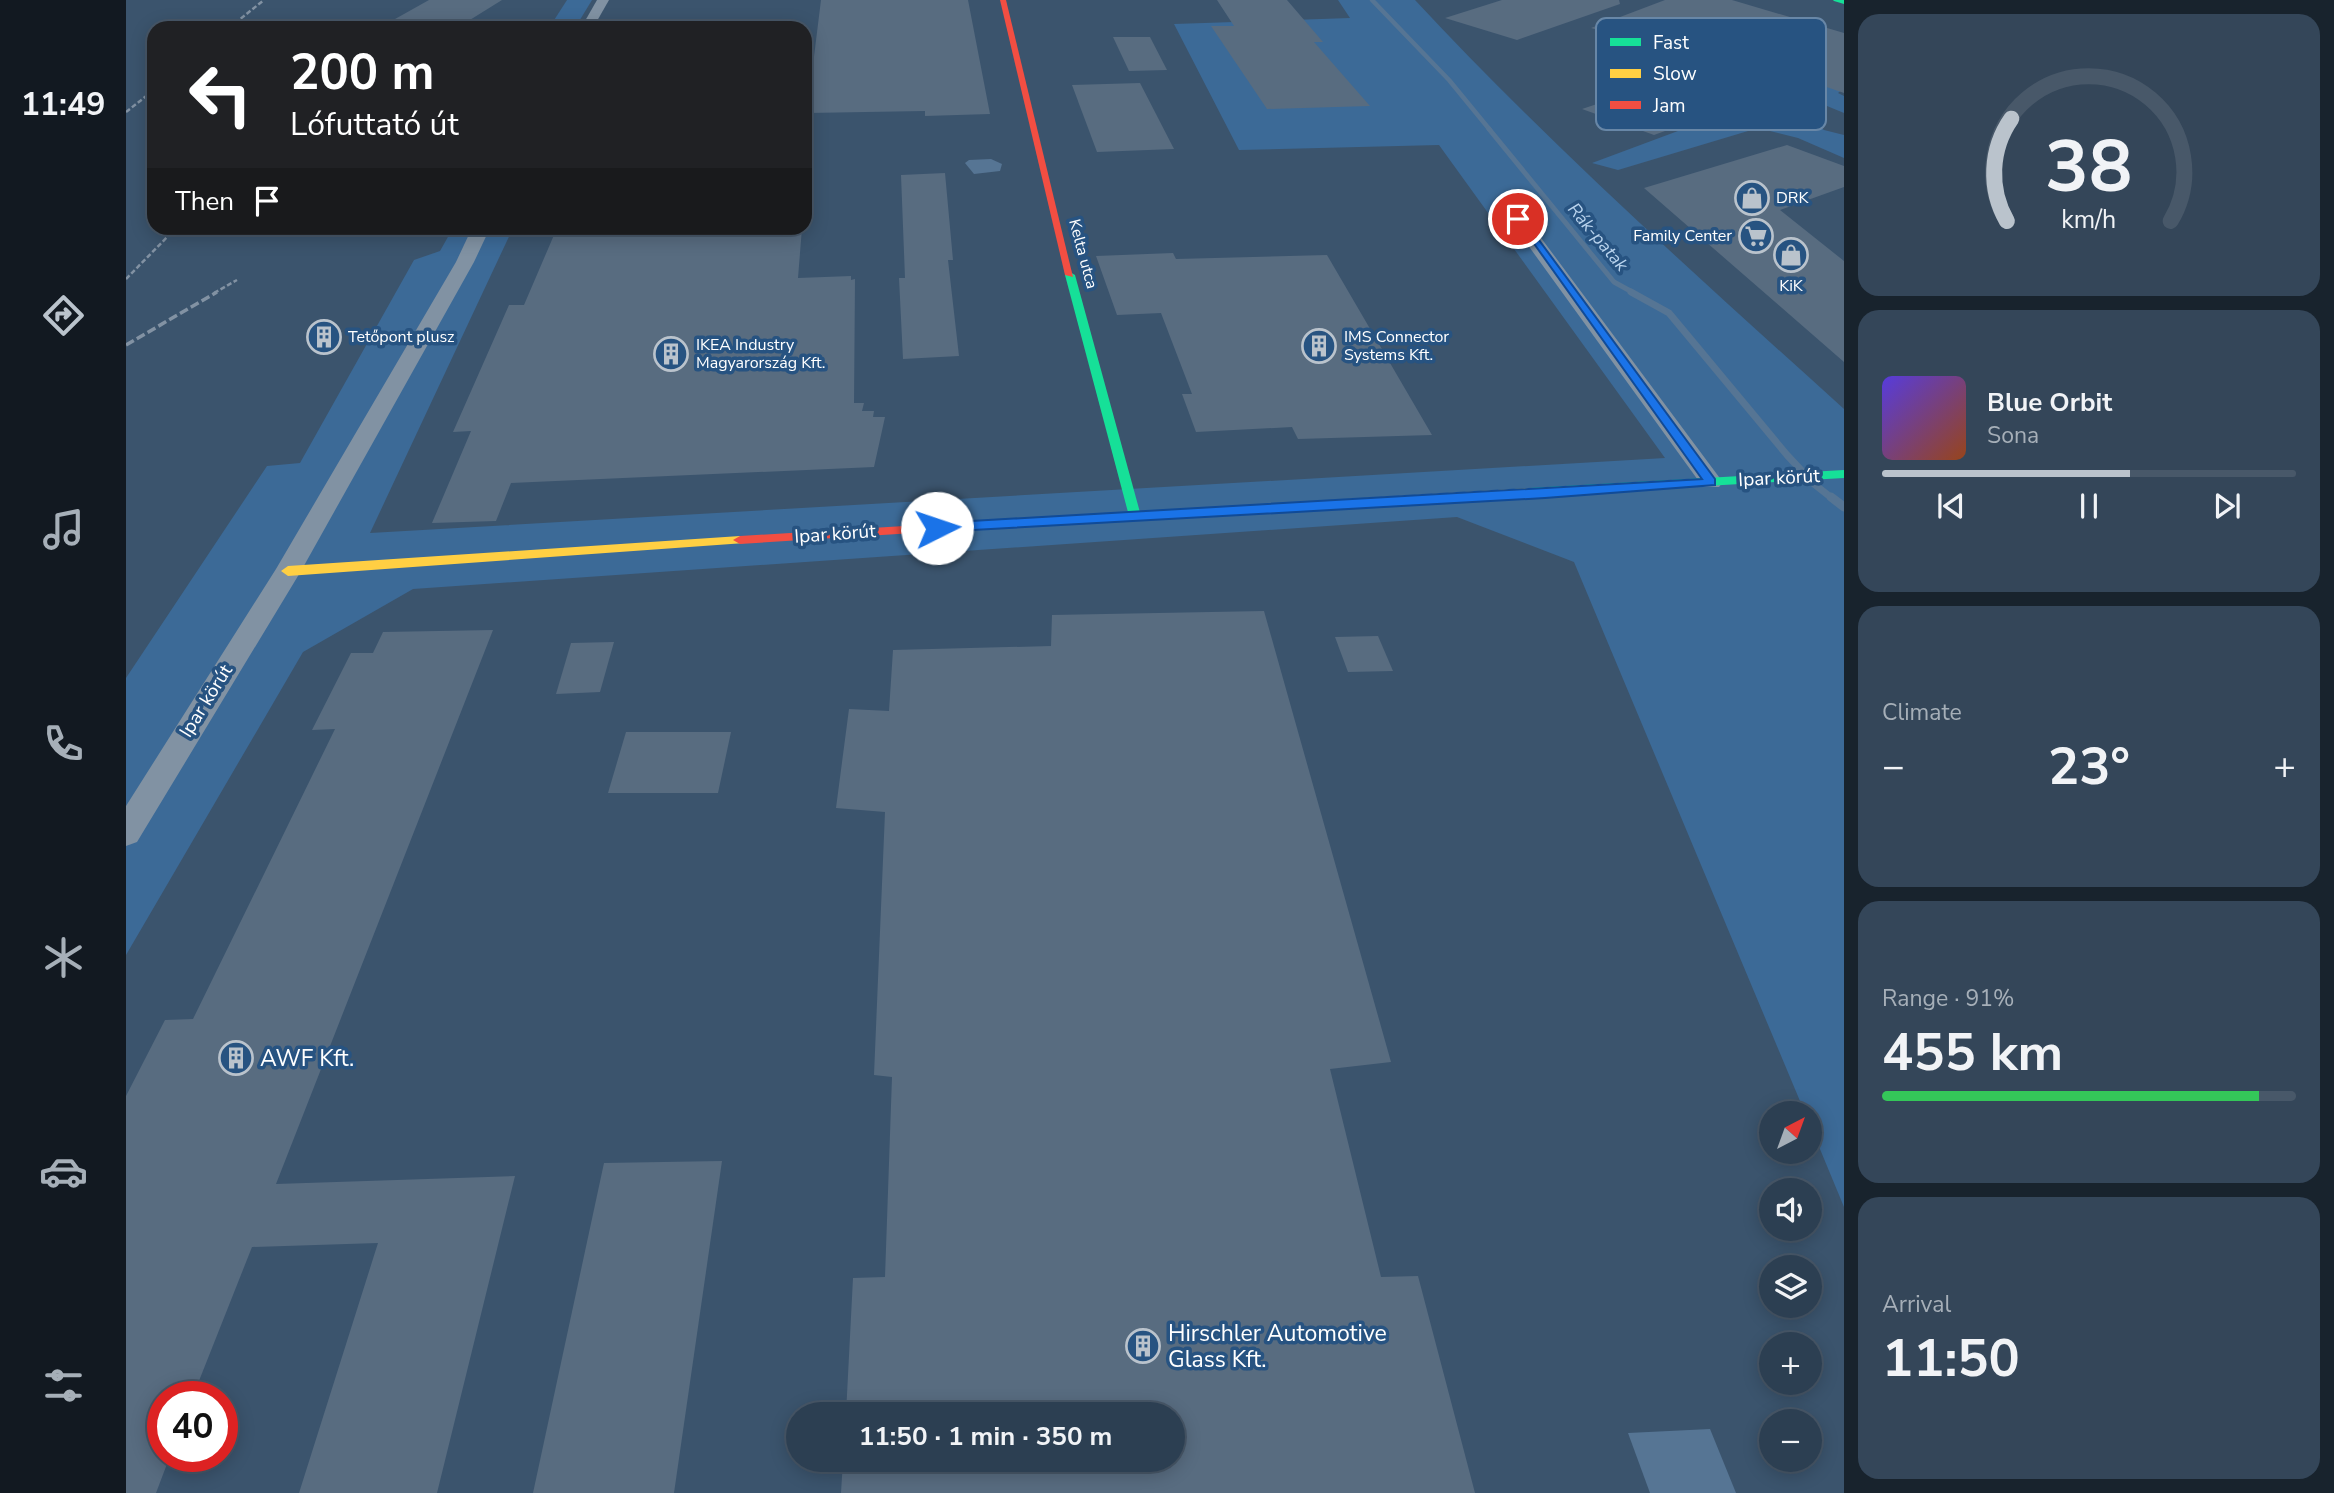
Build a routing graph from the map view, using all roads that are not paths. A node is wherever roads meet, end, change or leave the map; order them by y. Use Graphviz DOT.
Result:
graph roads {
  1 [pos="603,0"];
  2 [pos="1003,0"];
  3 [pos="1836,0"];
  4 [pos="1844,2"];
  5 [pos="591,21"];
  6 [pos="1518,219"];
  7 [pos="478,235"];
  8 [pos="1838,475"];
  9 [pos="1711,482"];
  10 [pos="1135,516"];
  11 [pos="288,571"];
  12 [pos="126,833"];
  1 -- 5 [label="street"];
  2 -- 10 [label="street, Kelta utca"];
  3 -- 4 [label="street"];
  6 -- 9 [label="street"];
  7 -- 11 [label="street, Ipar körút"];
  8 -- 9 [label="street, Ipar körút"];
  9 -- 10 [label="street, Ipar körút"];
  10 -- 11 [label="street, Ipar körút"];
  11 -- 12 [label="street, Ipar körút"];
}
